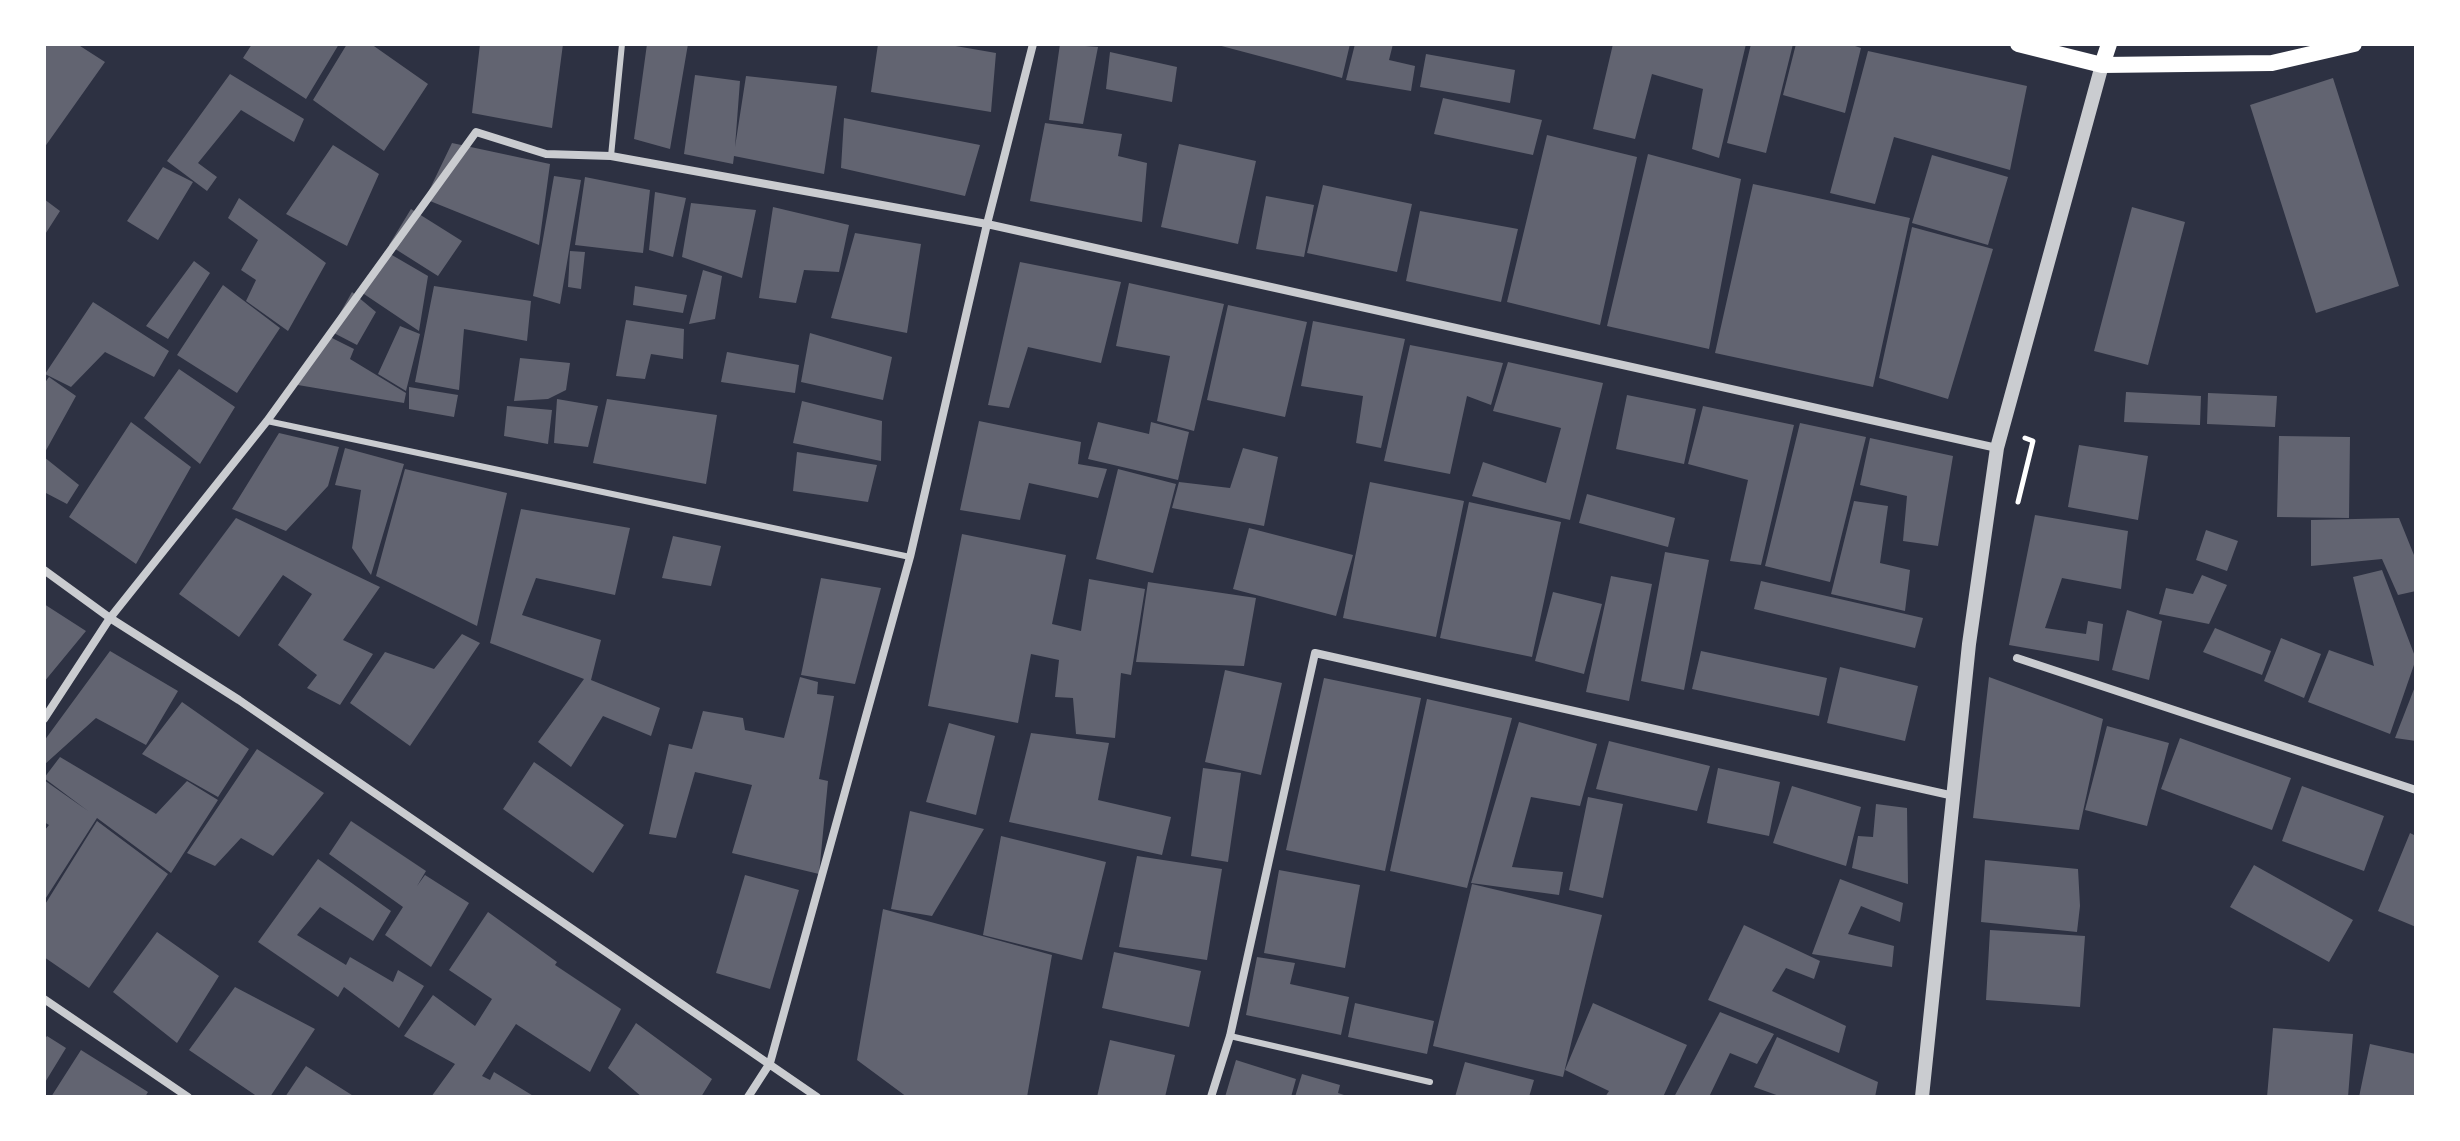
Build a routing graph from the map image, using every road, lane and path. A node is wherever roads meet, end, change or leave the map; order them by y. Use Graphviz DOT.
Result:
graph roads {
  1 [pos="622,44"];
  2 [pos="1033,44"];
  3 [pos="2018,44"];
  4 [pos="2109,44"];
  5 [pos="2354,44"];
  6 [pos="2102,65"];
  7 [pos="611,156"];
  8 [pos="987,224"];
  9 [pos="267,421"];
  10 [pos="1997,448"];
  11 [pos="910,557"];
  12 [pos="44,570"];
  13 [pos="110,618"];
  14 [pos="2017,658"];
  15 [pos="44,719"];
  16 [pos="2416,790"];
  17 [pos="1955,797"];
  18 [pos="44,999"];
  19 [pos="1230,1036"];
  20 [pos="770,1063"];
  21 [pos="1430,1082"];
  22 [pos="188,1097"];
  23 [pos="748,1097"];
  24 [pos="817,1097"];
  25 [pos="1211,1097"];
  26 [pos="1922,1097"];
  1 -- 7 [label="lane"];
  2 -- 8 [label="street"];
  3 -- 6 [label="main road"];
  4 -- 6 [label="main road"];
  5 -- 6 [label="main road"];
  6 -- 10 [label="street"];
  7 -- 8 [label="street"];
  7 -- 9 [label="street"];
  8 -- 10 [label="street"];
  8 -- 11 [label="street"];
  9 -- 11 [label="lane"];
  9 -- 13 [label="street"];
  10 -- 17 [label="street"];
  11 -- 20 [label="street"];
  12 -- 13 [label="street"];
  13 -- 15 [label="street"];
  13 -- 20 [label="street"];
  14 -- 16 [label="street"];
  17 -- 19 [label="street"];
  17 -- 26 [label="street"];
  18 -- 22 [label="street"];
  19 -- 21 [label="lane"];
  19 -- 25 [label="street"];
  20 -- 23 [label="street"];
  20 -- 24 [label="street"];
}
